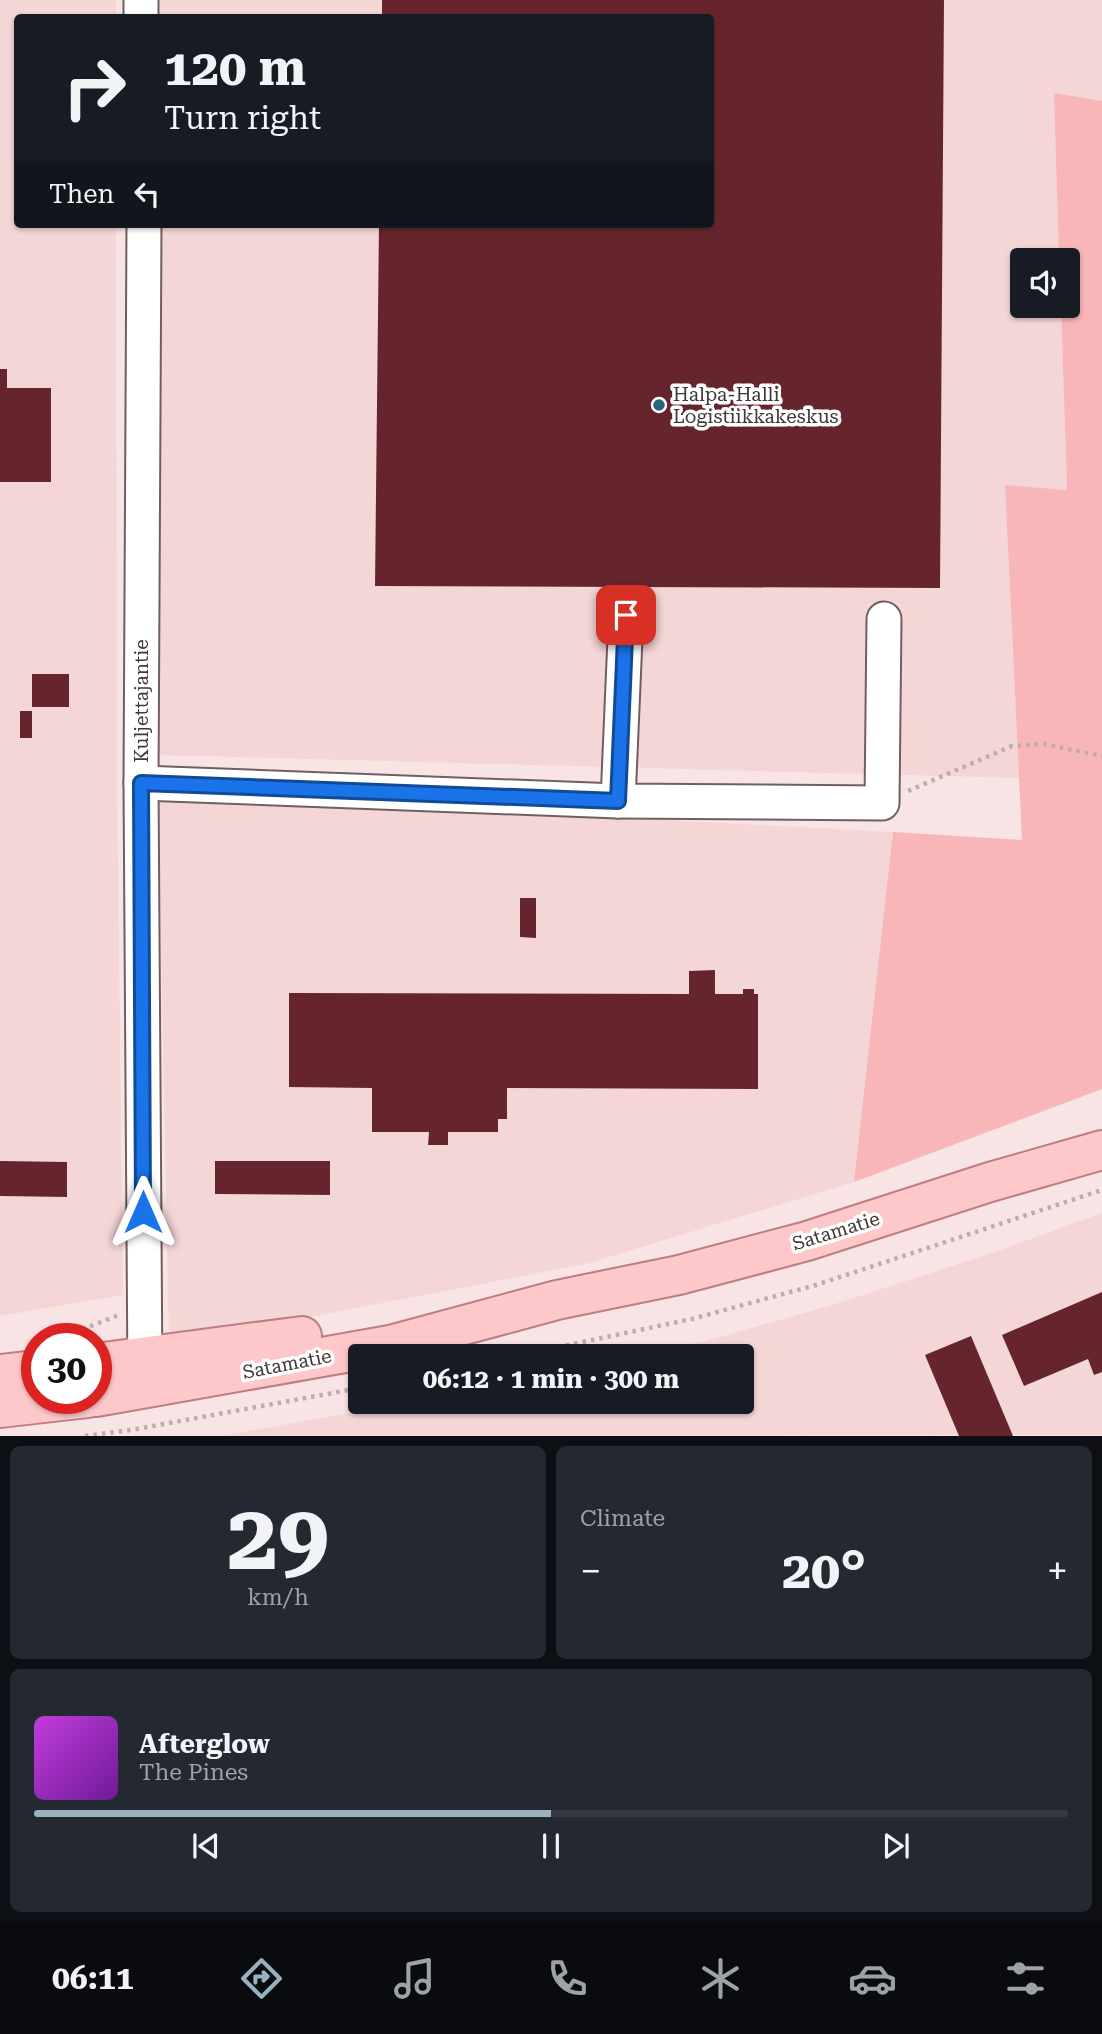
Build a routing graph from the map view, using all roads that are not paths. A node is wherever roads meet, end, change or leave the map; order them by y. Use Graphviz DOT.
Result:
graph roads {
  1 [pos="144,228"];
  2 [pos="626,615"];
  3 [pos="884,618"];
  4 [pos="141,783"];
  5 [pos="618,801"];
  6 [pos="1102,1130"];
  7 [pos="1102,1150"];
  8 [pos="990,1181"];
  9 [pos="112,1366"];
  10 [pos="21,1372"];
  11 [pos="145,1373"];
  12 [pos="0,1374"];
  13 [pos="112,1389"];
  14 [pos="21,1406"];
  15 [pos="0,1408"];
  1 -- 4 [label="street, Kuljettajantie"];
  2 -- 5 [label="street"];
  3 -- 5 [label="street"];
  4 -- 5 [label="street"];
  4 -- 11 [label="street, Kuljettajantie"];
  6 -- 8 [label="main road, Satamatie"];
  7 -- 8 [label="main road, Satamatie"];
  8 -- 11 [label="main road, Satamatie"];
  9 -- 11 [label="main road, Satamatie"];
  10 -- 12 [label="main road"];
  11 -- 13 [label="main road, Satamatie"];
  14 -- 15 [label="main road"];
}
